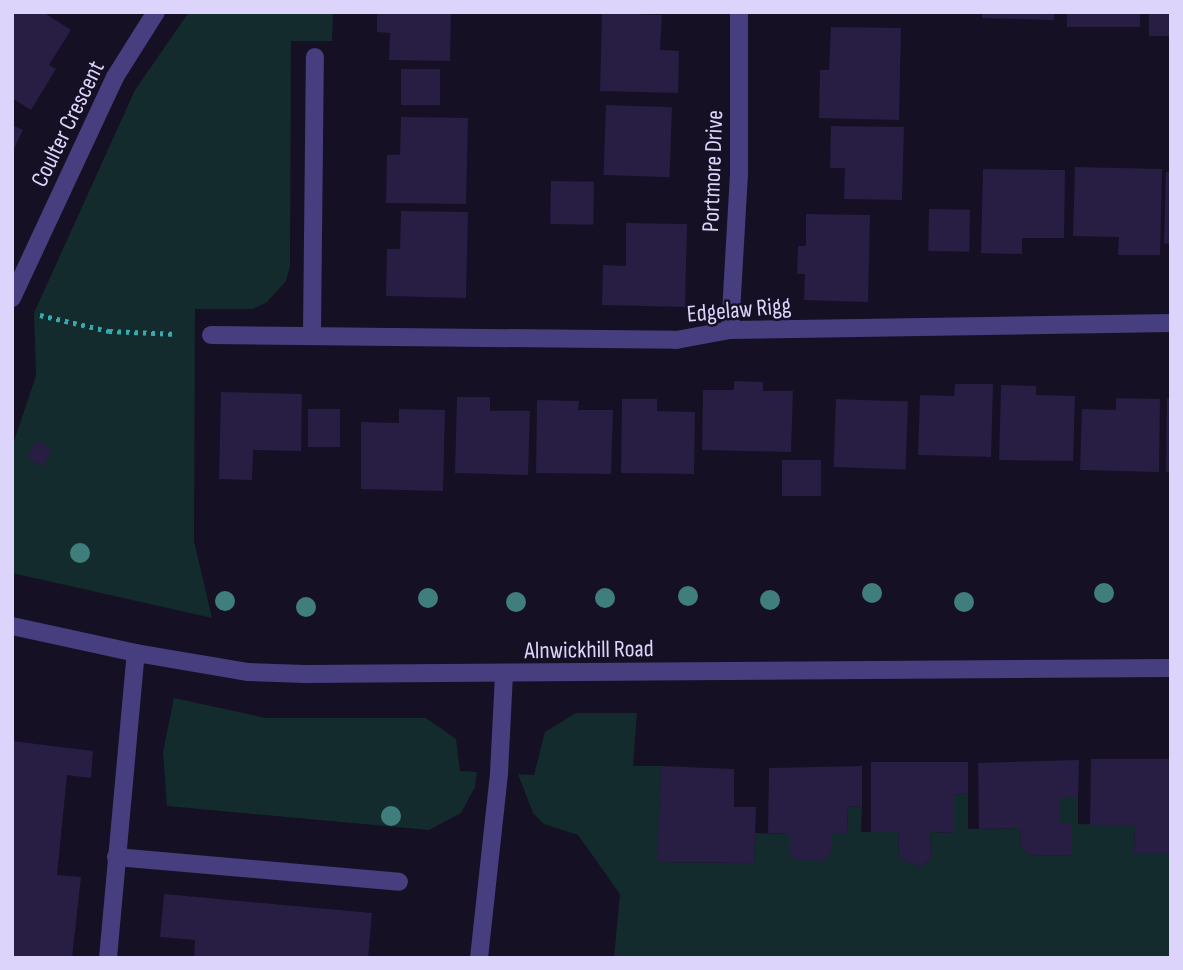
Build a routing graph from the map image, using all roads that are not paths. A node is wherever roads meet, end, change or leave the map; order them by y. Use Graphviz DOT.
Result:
graph roads {
  1 [pos="156,12"];
  2 [pos="739,12"];
  3 [pos="315,57"];
  4 [pos="12,298"];
  5 [pos="1171,323"];
  6 [pos="730,330"];
  7 [pos="312,333"];
  8 [pos="211,335"];
  9 [pos="12,626"];
  10 [pos="136,653"];
  11 [pos="1171,668"];
  12 [pos="504,676"];
  13 [pos="116,857"];
  14 [pos="399,882"];
  15 [pos="108,958"];
  16 [pos="478,958"];
  1 -- 4 [label="street, Coulter Crescent"];
  2 -- 6 [label="street, Portmore Drive"];
  3 -- 7 [label="street"];
  5 -- 6 [label="street, Edgelaw Rigg"];
  6 -- 7 [label="street, Edgelaw Rigg"];
  7 -- 8 [label="street, Edgelaw Rigg"];
  9 -- 10 [label="street, Alnwickhill Road"];
  10 -- 12 [label="street, Alnwickhill Road"];
  10 -- 13 [label="street"];
  11 -- 12 [label="street, Alnwickhill Road"];
  12 -- 16 [label="street"];
  13 -- 14 [label="street"];
  13 -- 15 [label="street"];
}
